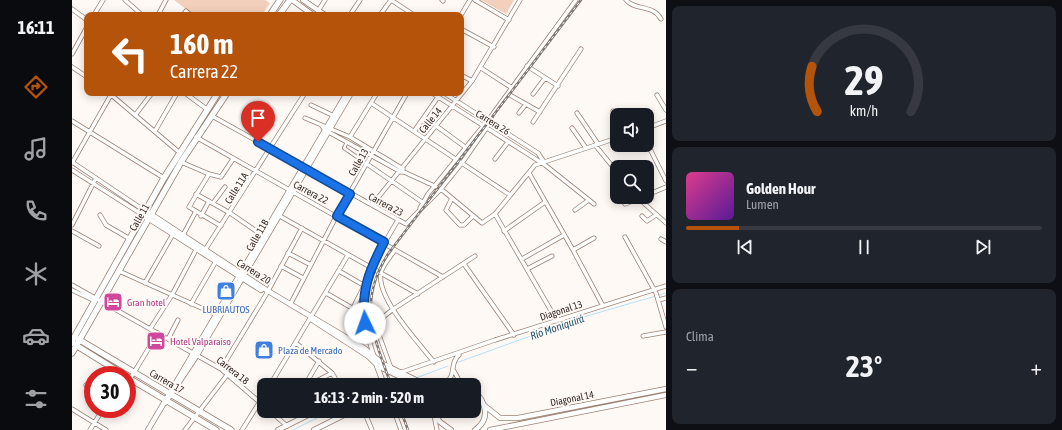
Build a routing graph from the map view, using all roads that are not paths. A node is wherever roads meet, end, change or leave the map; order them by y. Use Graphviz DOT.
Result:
graph roads {
  1 [pos="103,0"];
  2 [pos="124,0"];
  3 [pos="166,0"];
  4 [pos="280,0"];
  5 [pos="291,0"];
  6 [pos="303,0"];
  7 [pos="325,0"];
  8 [pos="360,0"];
  9 [pos="391,0"];
  10 [pos="470,0"];
  11 [pos="475,0"];
  12 [pos="520,0"];
  13 [pos="576,0"];
  14 [pos="626,0"];
  15 [pos="72,9"];
  16 [pos="318,11"];
  17 [pos="96,12"];
  18 [pos="138,12"];
  19 [pos="160,12"];
  20 [pos="272,12"];
  21 [pos="281,12"];
  22 [pos="309,12"];
  23 [pos="352,12"];
  24 [pos="382,12"];
  25 [pos="409,12"];
  26 [pos="463,12"];
  27 [pos="84,18"];
  28 [pos="661,19"];
  29 [pos="509,20"];
  30 [pos="464,31"];
  31 [pos="84,32"];
  32 [pos="494,47"];
  33 [pos="582,49"];
  34 [pos="72,54"];
  35 [pos="527,66"];
  36 [pos="73,68"];
  37 [pos="481,68"];
  38 [pos="72,73"];
  39 [pos="84,75"];
  40 [pos="464,77"];
  41 [pos="545,78"];
  42 [pos="472,81"];
  43 [pos="558,86"];
  44 [pos="512,88"];
  45 [pos="464,91"];
  46 [pos="508,94"];
  47 [pos="532,94"];
  48 [pos="657,95"];
  49 [pos="110,96"];
  50 [pos="114,96"];
  51 [pos="150,96"];
  52 [pos="175,96"];
  53 [pos="189,96"];
  54 [pos="216,96"];
  55 [pos="225,96"];
  56 [pos="303,96"];
  57 [pos="346,96"];
  58 [pos="349,96"];
  59 [pos="375,96"];
  60 [pos="405,96"];
  61 [pos="448,96"];
  62 [pos="460,96"];
  63 [pos="438,97"];
  64 [pos="456,101"];
  65 [pos="371,103"];
  66 [pos="526,104"];
  67 [pos="311,105"];
  68 [pos="452,106"];
  69 [pos="208,110"];
  70 [pos="666,110"];
  71 [pos="540,112"];
  72 [pos="519,113"];
  73 [pos="136,114"];
  74 [pos="577,114"];
  75 [pos="492,115"];
  76 [pos="212,116"];
  77 [pos="334,116"];
  78 [pos="393,117"];
  79 [pos="305,118"];
  80 [pos="486,120"];
  81 [pos="666,120"];
  82 [pos="72,121"];
  83 [pos="534,122"];
  84 [pos="490,123"];
  85 [pos="435,125"];
  86 [pos="654,125"];
  87 [pos="482,126"];
  88 [pos="327,128"];
  89 [pos="572,128"];
  90 [pos="486,129"];
  91 [pos="415,130"];
  92 [pos="155,131"];
  93 [pos="91,132"];
  94 [pos="194,136"];
  95 [pos="350,137"];
  96 [pos="425,138"];
  97 [pos="610,140"];
  98 [pos="348,142"];
  99 [pos="508,142"];
  100 [pos="596,144"];
  101 [pos="465,147"];
  102 [pos="269,148"];
  103 [pos="586,148"];
  104 [pos="374,151"];
  105 [pos="652,152"];
  106 [pos="180,153"];
  107 [pos="371,155"];
  108 [pos="233,159"];
  109 [pos="456,159"];
  110 [pos="495,159"];
  111 [pos="181,162"];
  112 [pos="541,162"];
  113 [pos="72,163"];
  114 [pos="462,163"];
  115 [pos="610,163"];
  116 [pos="367,164"];
  117 [pos="305,169"];
  118 [pos="72,170"];
  119 [pos="402,170"];
  120 [pos="255,172"];
  121 [pos="529,173"];
  122 [pos="209,174"];
  123 [pos="96,178"];
  124 [pos="164,178"];
  125 [pos="391,181"];
  126 [pos="666,181"];
  127 [pos="94,184"];
  128 [pos="434,186"];
  129 [pos="225,187"];
  130 [pos="666,187"];
  131 [pos="441,189"];
  132 [pos="291,191"];
  133 [pos="654,192"];
  134 [pos="196,194"];
  135 [pos="350,194"];
  136 [pos="510,195"];
  137 [pos="452,198"];
  138 [pos="589,200"];
  139 [pos="209,201"];
  140 [pos="422,202"];
  141 [pos="545,202"];
  142 [pos="213,203"];
  143 [pos="594,204"];
  144 [pos="644,204"];
  145 [pos="372,206"];
  146 [pos="420,208"];
  147 [pos="575,210"];
  148 [pos="195,213"];
  149 [pos="230,213"];
  150 [pos="147,214"];
  151 [pos="278,214"];
  152 [pos="495,214"];
  153 [pos="100,215"];
  154 [pos="656,215"];
  155 [pos="201,216"];
  156 [pos="337,216"];
  157 [pos="473,216"];
  158 [pos="642,216"];
  159 [pos="398,220"];
  160 [pos="666,223"];
  161 [pos="72,225"];
  162 [pos="221,226"];
  163 [pos="302,228"];
  164 [pos="72,231"];
  165 [pos="504,231"];
  166 [pos="173,234"];
  167 [pos="183,235"];
  168 [pos="262,235"];
  169 [pos="564,235"];
  170 [pos="625,237"];
  171 [pos="594,238"];
  172 [pos="130,239"];
  173 [pos="661,239"];
  174 [pos="324,241"];
  175 [pos="384,242"];
  176 [pos="666,242"];
  177 [pos="99,246"];
  178 [pos="197,248"];
  179 [pos="205,250"];
  180 [pos="395,250"];
  181 [pos="573,250"];
  182 [pos="288,253"];
  183 [pos="348,255"];
  184 [pos="475,256"];
  185 [pos="552,256"];
  186 [pos="522,259"];
  187 [pos="216,261"];
  188 [pos="464,264"];
  189 [pos="311,265"];
  190 [pos="281,266"];
  191 [pos="371,267"];
  192 [pos="527,269"];
  193 [pos="119,271"];
  194 [pos="339,271"];
  195 [pos="381,272"];
  196 [pos="241,276"];
  197 [pos="442,277"];
  198 [pos="303,278"];
  199 [pos="145,283"];
  200 [pos="72,285"];
  201 [pos="364,286"];
  202 [pos="666,286"];
  203 [pos="72,290"];
  204 [pos="267,292"];
  205 [pos="655,292"];
  206 [pos="326,293"];
  207 [pos="172,294"];
  208 [pos="418,294"];
  209 [pos="666,298"];
  210 [pos="658,299"];
  211 [pos="100,301"];
  212 [pos="291,303"];
  213 [pos="192,304"];
  214 [pos="603,306"];
  215 [pos="353,308"];
  216 [pos="392,310"];
  217 [pos="364,315"];
  218 [pos="218,316"];
  219 [pos="311,317"];
  220 [pos="178,320"];
  221 [pos="557,320"];
  222 [pos="375,324"];
  223 [pos="666,327"];
  224 [pos="150,329"];
  225 [pos="366,331"];
  226 [pos="666,332"];
  227 [pos="158,333"];
  228 [pos="514,335"];
  229 [pos="643,336"];
  230 [pos="168,339"];
  231 [pos="74,340"];
  232 [pos="369,341"];
  233 [pos="296,343"];
  234 [pos="364,348"];
  235 [pos="72,353"];
  236 [pos="462,353"];
  237 [pos="195,354"];
  238 [pos="374,356"];
  239 [pos="319,361"];
  240 [pos="434,362"];
  241 [pos="114,366"];
  242 [pos="134,366"];
  243 [pos="378,366"];
  244 [pos="391,368"];
  245 [pos="453,368"];
  246 [pos="221,369"];
  247 [pos="332,373"];
  248 [pos="227,375"];
  249 [pos="405,375"];
  250 [pos="274,378"];
  251 [pos="309,378"];
  252 [pos="322,378"];
  253 [pos="335,378"];
  254 [pos="382,378"];
  255 [pos="409,378"];
  256 [pos="451,378"];
  257 [pos="457,378"];
  258 [pos="136,379"];
  259 [pos="136,380"];
  260 [pos="666,389"];
  261 [pos="170,394"];
  262 [pos="666,395"];
  263 [pos="257,400"];
  264 [pos="166,401"];
  265 [pos="481,401"];
  266 [pos="485,406"];
  267 [pos="257,407"];
  268 [pos="72,409"];
  269 [pos="200,411"];
  270 [pos="195,417"];
  271 [pos="97,418"];
  272 [pos="278,418"];
  273 [pos="302,418"];
  274 [pos="338,418"];
  275 [pos="367,418"];
  276 [pos="397,418"];
  277 [pos="434,418"];
  278 [pos="437,418"];
  279 [pos="94,423"];
  280 [pos="287,426"];
  281 [pos="90,430"];
  282 [pos="106,430"];
  283 [pos="148,430"];
  284 [pos="185,430"];
  285 [pos="216,430"];
  286 [pos="231,430"];
  287 [pos="242,430"];
  288 [pos="278,430"];
  289 [pos="314,430"];
  290 [pos="372,430"];
  291 [pos="401,430"];
  292 [pos="437,430"];
  293 [pos="451,430"];
  294 [pos="475,430"];
  295 [pos="490,430"];
  1 -- 17 [label="street"];
  2 -- 18 [label="street"];
  3 -- 19 [label="street"];
  4 -- 20 [label="main road"];
  5 -- 21 [label="main road"];
  5 -- 22 [label="street"];
  6 -- 16 [label="street"];
  7 -- 16 [label="street"];
  8 -- 23 [label="street"];
  9 -- 24 [label="street"];
  9 -- 25 [label="street"];
  10 -- 26 [label="street"];
  11 -- 29 [label="street"];
  12 -- 29 [label="street, Calle 14"];
  13 -- 35 [label="street"];
  14 -- 28 [label="street"];
  15 -- 27 [label="street"];
  29 -- 32 [label="street, Calle 14"];
  30 -- 32 [label="street"];
  31 -- 34 [label="street"];
  32 -- 37 [label="street, Calle 14"];
  33 -- 43 [label="street"];
  35 -- 41 [label="street"];
  35 -- 44 [label="street"];
  36 -- 38 [label="street"];
  36 -- 39 [label="street"];
  37 -- 42 [label="street, Calle 14"];
  37 -- 44 [label="street"];
  40 -- 42 [label="street"];
  41 -- 43 [label="street"];
  41 -- 47 [label="street"];
  42 -- 45 [label="street, Calle 14"];
  43 -- 71 [label="street"];
  44 -- 46 [label="street"];
  46 -- 66 [label="street"];
  46 -- 75 [label="street"];
  48 -- 70 [label="street"];
  49 -- 93 [label="street"];
  50 -- 73 [label="street"];
  51 -- 73 [label="street"];
  52 -- 92 [label="street"];
  53 -- 69 [label="street"];
  54 -- 69 [label="main road, Calle 11"];
  55 -- 76 [label="main road, Calle 11"];
  56 -- 102 [label="street, Calle 11A"];
  57 -- 77 [label="street, Calle 11B"];
  58 -- 88 [label="street, Calle 11B"];
  59 -- 65 [label="street"];
  60 -- 78 [label="street, Calle 13"];
  61 -- 64 [label="street, Carrera 26"];
  62 -- 64 [label="street, Calle 14"];
  63 -- 68 [label="street, Carrera 26"];
  63 -- 91 [label="street"];
  64 -- 68 [label="street, Calle 14"];
  64 -- 80 [label="street, Carrera 26"];
  65 -- 78 [label="street"];
  65 -- 95 [label="street"];
  66 -- 71 [label="street"];
  66 -- 72 [label="street"];
  67 -- 77 [label="street"];
  68 -- 85 [label="street, Calle 14"];
  68 -- 87 [label="street, Carrera 26"];
  69 -- 94 [label="main road, Calle 11"];
  71 -- 83 [label="street"];
  73 -- 92 [label="street"];
  74 -- 100 [label="street"];
  75 -- 80 [label="street"];
  75 -- 84 [label="street"];
  76 -- 94 [label="main road, Calle 11"];
  76 -- 102 [label="street, Carrera 23"];
  77 -- 88 [label="street, Calle 11B"];
  78 -- 91 [label="street"];
  78 -- 104 [label="street, Calle 13"];
  79 -- 88 [label="street"];
  80 -- 84 [label="street, Carrera 26"];
  80 -- 87 [label="street"];
  81 -- 86 [label="street"];
  82 -- 93 [label="street"];
  84 -- 90 [label="street"];
  84 -- 112 [label="street, Carrera 26"];
  85 -- 96 [label="street, Calle 14"];
  85 -- 101 [label="street"];
  87 -- 90 [label="street, Carrera 26"];
  87 -- 101 [label="street"];
  88 -- 95 [label="street"];
  88 -- 98 [label="street"];
  88 -- 117 [label="street, Calle 11B"];
  89 -- 103 [label="street"];
  90 -- 99 [label="street, Carrera 26"];
  90 -- 114 [label="street"];
  91 -- 96 [label="street"];
  92 -- 106 [label="street"];
  93 -- 113 [label="street"];
  93 -- 124 [label="street"];
  94 -- 106 [label="main road, Calle 11"];
  94 -- 108 [label="street, Carrera 22"];
  94 -- 111 [label="main road, Calle 11"];
  95 -- 104 [label="street"];
  96 -- 109 [label="street"];
  96 -- 119 [label="street, Calle 14"];
  97 -- 100 [label="street"];
  98 -- 107 [label="street"];
  98 -- 116 [label="street"];
  99 -- 110 [label="street"];
  99 -- 112 [label="street, Carrera 26"];
  100 -- 103 [label="street"];
  100 -- 115 [label="street"];
  101 -- 109 [label="street"];
  102 -- 117 [label="street, Carrera 23"];
  102 -- 120 [label="street, Calle 11A"];
  103 -- 112 [label="street"];
  104 -- 107 [label="street, Calle 13"];
  104 -- 119 [label="street"];
  105 -- 126 [label="street"];
  106 -- 124 [label="main road, Calle 11"];
  107 -- 116 [label="street, Calle 13"];
  107 -- 119 [label="street"];
  108 -- 120 [label="street, Carrera 22"];
  108 -- 122 [label="street"];
  109 -- 114 [label="street"];
  109 -- 128 [label="street"];
  111 -- 122 [label="street"];
  111 -- 150 [label="main road, Calle 11"];
  112 -- 121 [label="street"];
  112 -- 138 [label="street, Carrera 26"];
  113 -- 123 [label="street, Carrera 20"];
  114 -- 131 [label="street"];
  114 -- 136 [label="street"];
  116 -- 125 [label="street"];
  116 -- 135 [label="street, Calle 13"];
  117 -- 132 [label="street, Calle 11B"];
  117 -- 135 [label="street, Carrera 23"];
  118 -- 127 [label="street, Carrera 20"];
  119 -- 125 [label="street, Calle 14"];
  119 -- 128 [label="street"];
  120 -- 132 [label="street, Carrera 22"];
  120 -- 149 [label="street, Calle 11A"];
  121 -- 136 [label="street"];
  121 -- 141 [label="street"];
  122 -- 134 [label="street"];
  123 -- 127 [label="street"];
  123 -- 150 [label="street, Carrera 20"];
  124 -- 150 [label="main road, Calle 11"];
  125 -- 140 [label="street"];
  125 -- 145 [label="street, Calle 14"];
  127 -- 150 [label="street, Carrera 20"];
  127 -- 161 [label="street"];
  128 -- 131 [label="street"];
  128 -- 140 [label="street"];
  129 -- 142 [label="street"];
  130 -- 133 [label="street"];
  131 -- 137 [label="street"];
  131 -- 146 [label="street"];
  132 -- 151 [label="street, Calle 11B"];
  132 -- 156 [label="street, Carrera 22"];
  134 -- 139 [label="street"];
  134 -- 148 [label="street"];
  135 -- 145 [label="street, Carrera 23"];
  135 -- 156 [label="street, Calle 13"];
  136 -- 152 [label="street"];
  137 -- 157 [label="street"];
  137 -- 157 [label="street"];
  138 -- 143 [label="street, Carrera 26"];
  138 -- 147 [label="street"];
  139 -- 142 [label="street"];
  139 -- 155 [label="street"];
  140 -- 146 [label="street"];
  141 -- 165 [label="street"];
  141 -- 169 [label="street"];
  142 -- 149 [label="street"];
  144 -- 154 [label="street"];
  145 -- 159 [label="street, Carrera 23"];
  146 -- 159 [label="street, Carrera 23"];
  148 -- 155 [label="street"];
  148 -- 167 [label="street"];
  149 -- 162 [label="street, Calle 11A"];
  149 -- 168 [label="street"];
  150 -- 166 [label="street, Carrera 20"];
  150 -- 167 [label="street, Carrera 20"];
  150 -- 172 [label="main road, Calle 11"];
  150 -- 193 [label="main road, Calle 11"];
  151 -- 163 [label="street"];
  151 -- 168 [label="street, Calle 11B"];
  151 -- 196 [label="street, Calle 11B"];
  152 -- 157 [label="street"];
  152 -- 165 [label="street"];
  153 -- 172 [label="street"];
  154 -- 158 [label="street"];
  154 -- 160 [label="street"];
  155 -- 162 [label="street"];
  156 -- 174 [label="street, Calle 13"];
  156 -- 175 [label="street, Carrera 22"];
  159 -- 175 [label="street"];
  162 -- 179 [label="street, Calle 11A"];
  163 -- 174 [label="street"];
  163 -- 182 [label="street"];
  164 -- 177 [label="street"];
  165 -- 186 [label="street"];
  166 -- 178 [label="street, Carrera 20"];
  166 -- 199 [label="street"];
  167 -- 179 [label="street, Carrera 20"];
  168 -- 196 [label="street, Calle 11B"];
  169 -- 181 [label="street"];
  169 -- 186 [label="street"];
  170 -- 205 [label="street"];
  171 -- 181 [label="street"];
  172 -- 211 [label="main road, Calle 11"];
  173 -- 176 [label="street"];
  174 -- 183 [label="street"];
  174 -- 189 [label="street, Calle 13"];
  175 -- 180 [label="street, Carrera 22"];
  175 -- 191 [label="street"];
  178 -- 187 [label="street, Carrera 20"];
  178 -- 207 [label="street"];
  179 -- 196 [label="street, Carrera 20"];
  180 -- 195 [label="street"];
  180 -- 197 [label="street, Carrera 22"];
  181 -- 214 [label="street"];
  182 -- 189 [label="street"];
  182 -- 190 [label="street"];
  183 -- 191 [label="street"];
  183 -- 194 [label="street"];
  184 -- 188 [label="street"];
  185 -- 192 [label="street"];
  186 -- 192 [label="street"];
  187 -- 196 [label="street, Carrera 20"];
  187 -- 213 [label="street"];
  188 -- 197 [label="street"];
  188 -- 228 [label="street"];
  189 -- 198 [label="street, Calle 13"];
  190 -- 198 [label="street"];
  190 -- 204 [label="street"];
  191 -- 195 [label="street"];
  191 -- 201 [label="street"];
  192 -- 221 [label="street"];
  193 -- 199 [label="street"];
  193 -- 211 [label="main road, Calle 11"];
  194 -- 201 [label="street"];
  194 -- 206 [label="street"];
  195 -- 208 [label="street"];
  195 -- 216 [label="street"];
  196 -- 204 [label="street, Carrera 20"];
  196 -- 218 [label="street, Calle 11B"];
  197 -- 208 [label="street"];
  198 -- 212 [label="street, Calle 13"];
  199 -- 207 [label="street"];
  200 -- 211 [label="street, Carrera 18"];
  201 -- 215 [label="street"];
  201 -- 217 [label="street"];
  202 -- 205 [label="street, Diagonal 13"];
  203 -- 211 [label="street, Carrera 18"];
  204 -- 212 [label="street, Carrera 20"];
  204 -- 219 [label="street, Carrera 20"];
  204 -- 246 [label="street"];
  205 -- 210 [label="street"];
  205 -- 214 [label="street, Diagonal 13"];
  206 -- 215 [label="street"];
  206 -- 219 [label="street"];
  207 -- 213 [label="street"];
  207 -- 224 [label="street"];
  208 -- 216 [label="street"];
  209 -- 210 [label="street"];
  210 -- 223 [label="street"];
  211 -- 224 [label="street, Carrera 18"];
  211 -- 231 [label="main road, Calle 11"];
  212 -- 219 [label="street, Carrera 20"];
  213 -- 218 [label="street"];
  214 -- 221 [label="street, Diagonal 13"];
  215 -- 217 [label="street"];
  216 -- 222 [label="street"];
  216 -- 240 [label="street"];
  217 -- 225 [label="street"];
  218 -- 237 [label="street, Calle 11B"];
  219 -- 233 [label="street"];
  219 -- 234 [label="street, Carrera 20"];
  219 -- 243 [label="street, Carrera 20"];
  220 -- 230 [label="street"];
  221 -- 228 [label="street, Diagonal 13"];
  222 -- 225 [label="street"];
  222 -- 244 [label="street"];
  224 -- 227 [label="street, Carrera 18"];
  225 -- 232 [label="street"];
  226 -- 229 [label="street"];
  227 -- 230 [label="street, Carrera 18"];
  227 -- 242 [label="street"];
  228 -- 236 [label="street, Diagonal 13"];
  230 -- 237 [label="street, Carrera 18"];
  231 -- 235 [label="main road, Calle 11"];
  231 -- 241 [label="main road, Carrera 17"];
  232 -- 234 [label="street"];
  232 -- 238 [label="street"];
  233 -- 239 [label="street"];
  233 -- 250 [label="street"];
  234 -- 238 [label="street, Carrera 20"];
  236 -- 240 [label="street, Diagonal 13"];
  236 -- 245 [label="street"];
  237 -- 246 [label="street, Carrera 18"];
  237 -- 261 [label="street, Calle 11B"];
  238 -- 243 [label="street"];
  238 -- 244 [label="street, Carrera 20"];
  239 -- 247 [label="street"];
  239 -- 251 [label="street"];
  240 -- 249 [label="street, Diagonal 13"];
  243 -- 249 [label="street, Carrera 20"];
  243 -- 254 [label="street"];
  244 -- 249 [label="street, Carrera 20"];
  245 -- 256 [label="street"];
  245 -- 257 [label="street"];
  246 -- 248 [label="street, Carrera 18"];
  247 -- 252 [label="street"];
  247 -- 253 [label="street"];
  248 -- 263 [label="street, Carrera 18"];
  248 -- 269 [label="street"];
  249 -- 255 [label="street, Carrera 20"];
  258 -- 261 [label="main road, Carrera 17"];
  259 -- 264 [label="main road, Carrera 17"];
  260 -- 266 [label="street, Diagonal 14"];
  261 -- 264 [label="street, Calle 11B"];
  261 -- 269 [label="main road, Carrera 17"];
  262 -- 295 [label="street, Diagonal 14"];
  264 -- 270 [label="main road, Carrera 17"];
  264 -- 283 [label="street, Calle 11B"];
  265 -- 266 [label="street, Diagonal 14"];
  266 -- 294 [label="street"];
  267 -- 287 [label="street"];
  268 -- 279 [label="street"];
  269 -- 270 [label="street"];
  269 -- 286 [label="main road, Carrera 17"];
  270 -- 284 [label="street"];
  270 -- 285 [label="main road, Carrera 17"];
  271 -- 279 [label="street"];
  272 -- 280 [label="street"];
  273 -- 280 [label="street"];
  274 -- 289 [label="street"];
  275 -- 290 [label="street"];
  276 -- 291 [label="street"];
  277 -- 292 [label="street"];
  278 -- 293 [label="street"];
  279 -- 281 [label="street"];
  279 -- 282 [label="street"];
  280 -- 288 [label="street"];
}
